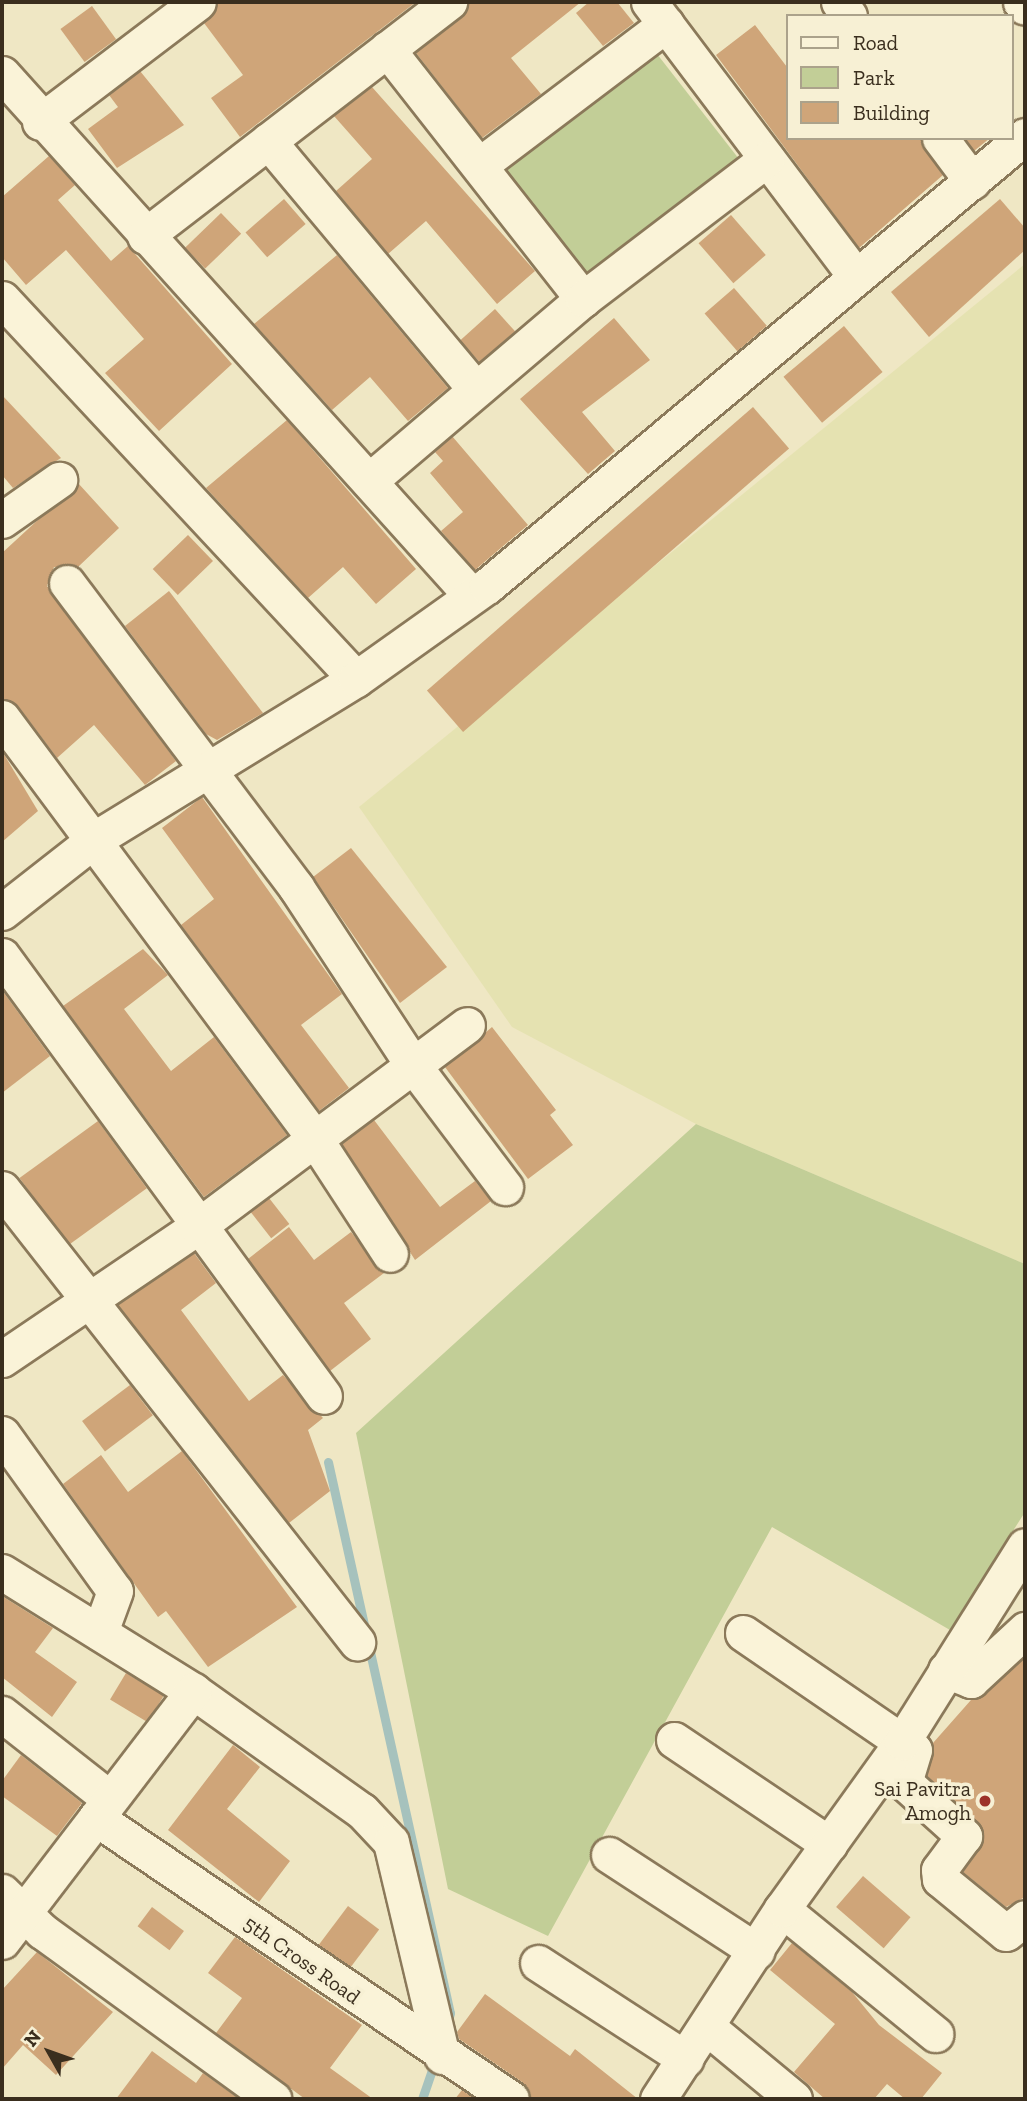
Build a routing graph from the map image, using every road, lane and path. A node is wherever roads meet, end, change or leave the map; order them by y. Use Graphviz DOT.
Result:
graph roads {
  1 [pos="198,2"];
  2 [pos="449,2"];
  3 [pos="1021,2"];
  4 [pos="1025,7"];
  5 [pos="658,13"];
  6 [pos="387,49"];
  7 [pos="2,74"];
  8 [pos="40,122"];
  9 [pos="1025,136"];
  10 [pos="942,140"];
  11 [pos="268,141"];
  12 [pos="766,159"];
  13 [pos="481,164"];
  14 [pos="972,180"];
  15 [pos="145,236"];
  16 [pos="856,276"];
  17 [pos="2,299"];
  18 [pos="583,299"];
  19 [pos="475,389"];
  20 [pos="59,480"];
  21 [pos="369,481"];
  22 [pos="5,512"];
  23 [pos="67,583"];
  24 [pos="472,596"];
  25 [pos="356,679"];
  26 [pos="2,718"];
  27 [pos="207,766"];
  28 [pos="95,839"];
  29 [pos="2,912"];
  30 [pos="2,956"];
  31 [pos="467,1025"];
  32 [pos="413,1065"];
  33 [pos="314,1139"];
  34 [pos="505,1187"];
  35 [pos="2,1189"];
  36 [pos="197,1227"];
  37 [pos="390,1254"];
  38 [pos="86,1301"];
  39 [pos="2,1359"];
  40 [pos="324,1396"];
  41 [pos="2,1434"];
  42 [pos="1025,1546"];
  43 [pos="2,1572"];
  44 [pos="1025,1630"];
  45 [pos="100,1632"];
  46 [pos="743,1633"];
  47 [pos="357,1642"];
  48 [pos="946,1670"];
  49 [pos="193,1691"];
  50 [pos="2,1714"];
  51 [pos="674,1740"];
  52 [pos="902,1742"];
  53 [pos="103,1808"];
  54 [pos="829,1844"];
  55 [pos="609,1855"];
  56 [pos="13,1903"];
  57 [pos="782,1909"];
  58 [pos="1025,1918"];
  59 [pos="2,1941"];
  60 [pos="756,1951"];
  61 [pos="538,1963"];
  62 [pos="707,2027"];
  63 [pos="935,2034"];
  64 [pos="442,2056"];
  65 [pos="686,2059"];
  66 [pos="274,2099"];
  67 [pos="511,2099"];
  68 [pos="658,2099"];
  69 [pos="794,2099"];
  1 -- 8 [label="street"];
  2 -- 6 [label="street"];
  3 -- 4 [label="street"];
  5 -- 12 [label="street"];
  5 -- 13 [label="street"];
  6 -- 11 [label="street"];
  6 -- 13 [label="street"];
  7 -- 8 [label="street"];
  8 -- 15 [label="street"];
  9 -- 14 [label="street"];
  10 -- 14 [label="street"];
  11 -- 15 [label="street"];
  11 -- 19 [label="street"];
  12 -- 16 [label="street"];
  12 -- 18 [label="street"];
  13 -- 18 [label="street"];
  14 -- 16 [label="street"];
  15 -- 21 [label="street"];
  16 -- 24 [label="street"];
  17 -- 25 [label="street"];
  18 -- 19 [label="street"];
  19 -- 21 [label="street"];
  20 -- 22 [label="street"];
  21 -- 24 [label="street"];
  23 -- 27 [label="street"];
  24 -- 25 [label="street"];
  25 -- 27 [label="street"];
  26 -- 28 [label="street"];
  27 -- 28 [label="street"];
  27 -- 32 [label="street"];
  28 -- 29 [label="street"];
  28 -- 33 [label="street"];
  30 -- 36 [label="street"];
  31 -- 32 [label="street"];
  32 -- 33 [label="street"];
  32 -- 34 [label="street"];
  33 -- 36 [label="street"];
  33 -- 37 [label="street"];
  35 -- 38 [label="street"];
  36 -- 38 [label="street"];
  36 -- 40 [label="street"];
  38 -- 39 [label="street"];
  38 -- 47 [label="street"];
  41 -- 45 [label="street"];
  42 -- 48 [label="street"];
  43 -- 45 [label="street"];
  44 -- 48 [label="street"];
  45 -- 49 [label="street"];
  46 -- 52 [label="street"];
  48 -- 52 [label="street"];
  49 -- 53 [label="street"];
  49 -- 64 [label="street"];
  50 -- 53 [label="street, 5th Cross Road"];
  51 -- 54 [label="street"];
  52 -- 54 [label="street"];
  52 -- 58 [label="street"];
  53 -- 56 [label="street"];
  53 -- 64 [label="street, 5th Cross Road"];
  54 -- 57 [label="street"];
  55 -- 60 [label="street"];
  56 -- 59 [label="street"];
  56 -- 66 [label="street"];
  57 -- 60 [label="street"];
  57 -- 63 [label="street"];
  60 -- 62 [label="street"];
  61 -- 65 [label="street"];
  62 -- 65 [label="street"];
  62 -- 69 [label="street"];
  64 -- 67 [label="street, 5th Cross Road"];
  65 -- 68 [label="street"];
}
